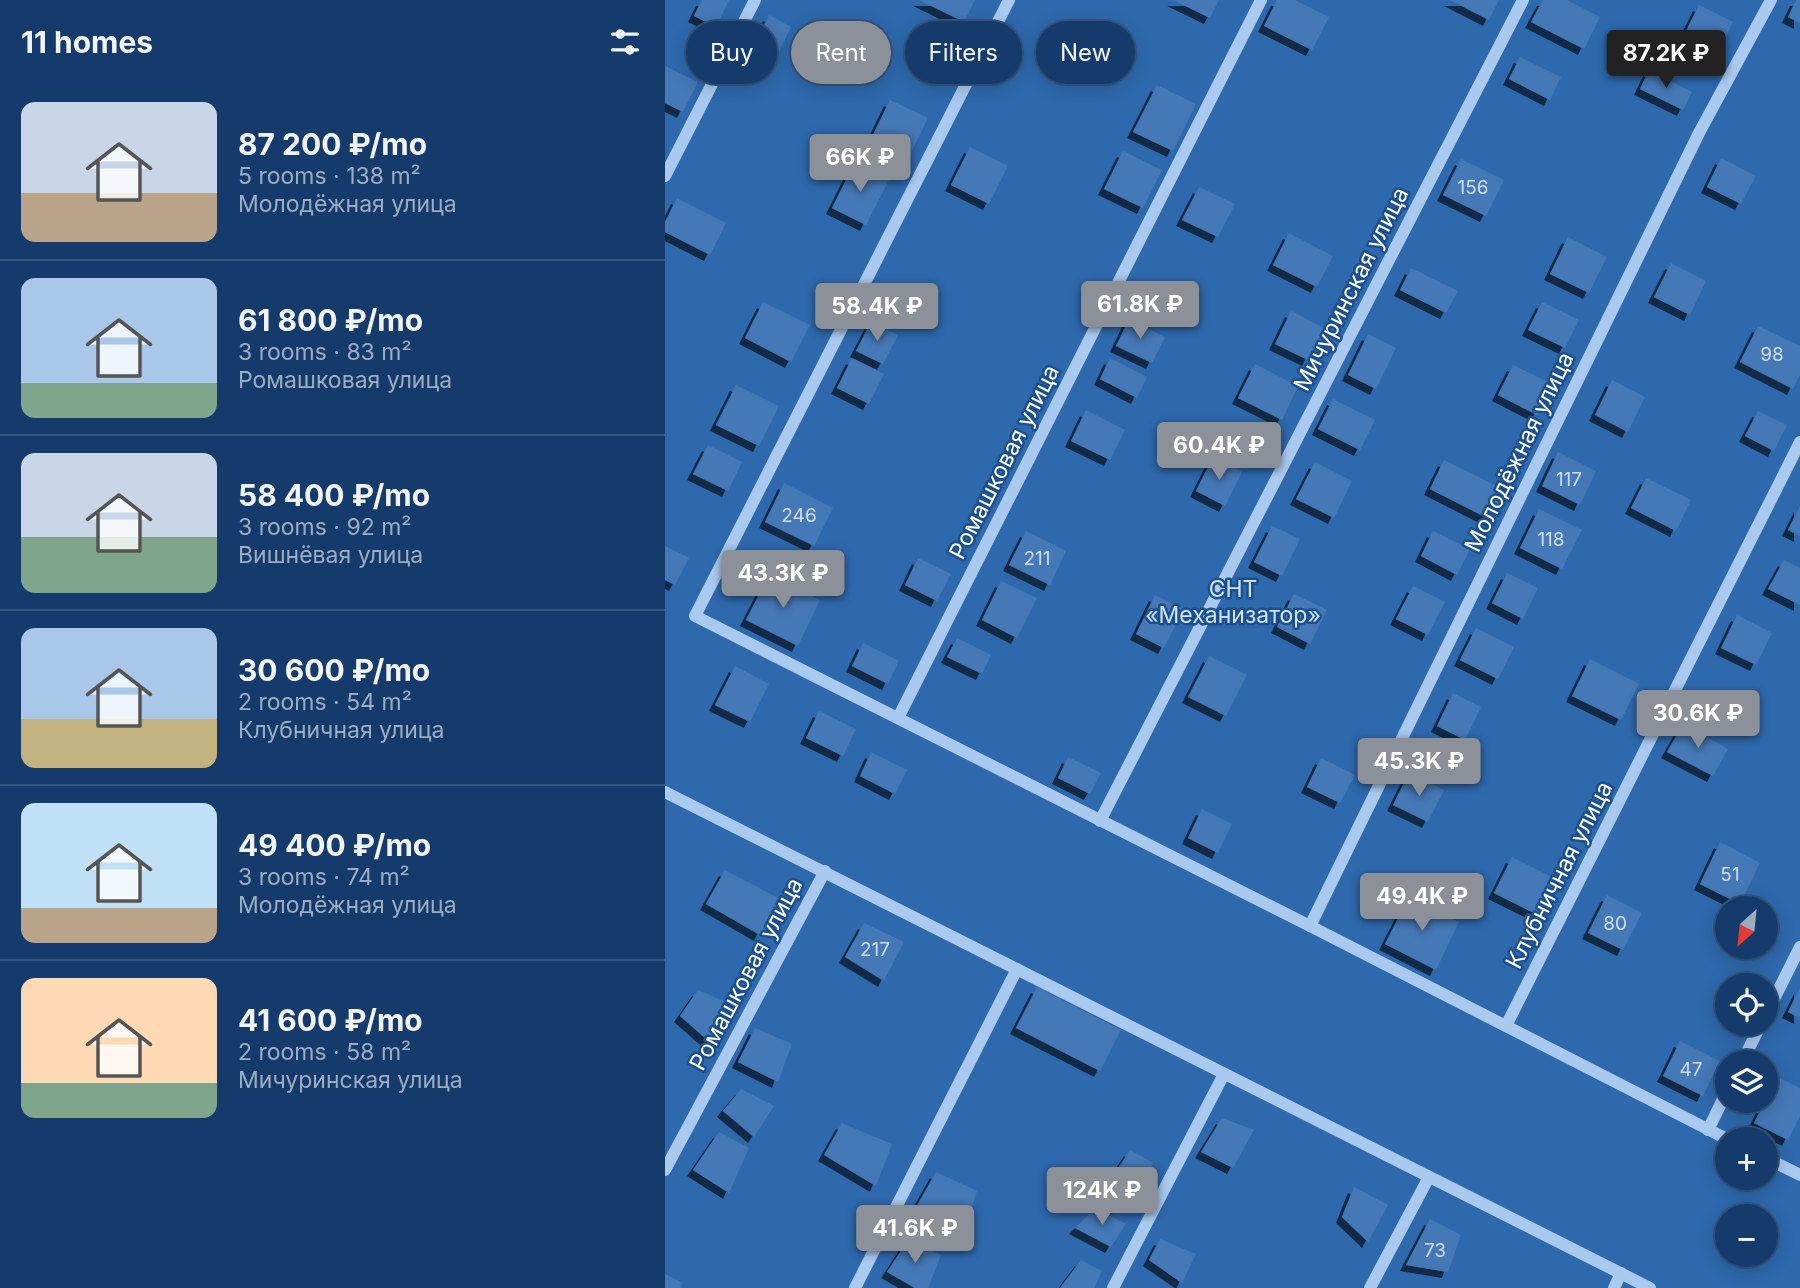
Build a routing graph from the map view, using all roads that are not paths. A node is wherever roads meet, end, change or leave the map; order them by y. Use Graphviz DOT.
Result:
graph roads {
  1 [pos="755,0"];
  2 [pos="1009,0"];
  3 [pos="1261,0"];
  4 [pos="1523,0"];
  5 [pos="1771,0"];
  6 [pos="665,176"];
  7 [pos="1800,442"];
  8 [pos="898,718"];
  9 [pos="665,792"];
  10 [pos="1100,821"];
  11 [pos="825,871"];
  12 [pos="1310,926"];
  13 [pos="1800,947"];
  14 [pos="1017,969"];
  15 [pos="1778,990"];
  16 [pos="1506,1026"];
  17 [pos="1224,1074"];
  18 [pos="1716,1113"];
  19 [pos="1708,1130"];
  20 [pos="1715,1133"];
  21 [pos="1778,1164"];
  22 [pos="665,1170"];
  23 [pos="1800,1175"];
  24 [pos="1429,1177"];
  25 [pos="1622,1273"];
  26 [pos="855,1288"];
  27 [pos="1113,1288"];
  28 [pos="1370,1288"];
  29 [pos="1614,1288"];
  30 [pos="1650,1288"];
  1 -- 6 [label="street"];
  2 -- 8 [label="street"];
  3 -- 8 [label="street, Ромашковая улица"];
  4 -- 10 [label="street, Мичуринская улица"];
  5 -- 12 [label="street, Молодёжная улица"];
  7 -- 16 [label="street, Клубничная улица"];
  8 -- 10 [label="street"];
  9 -- 11 [label="street"];
  10 -- 12 [label="street"];
  11 -- 14 [label="street"];
  11 -- 22 [label="street, Ромашковая улица"];
  12 -- 16 [label="street"];
  13 -- 15 [label="street"];
  14 -- 17 [label="street"];
  14 -- 26 [label="street"];
  16 -- 19 [label="street"];
  17 -- 24 [label="street"];
  17 -- 27 [label="street"];
  18 -- 19 [label="street"];
  19 -- 20 [label="street"];
  21 -- 23 [label="street"];
  24 -- 25 [label="street"];
  24 -- 28 [label="street"];
  25 -- 29 [label="street"];
  25 -- 30 [label="street"];
}
